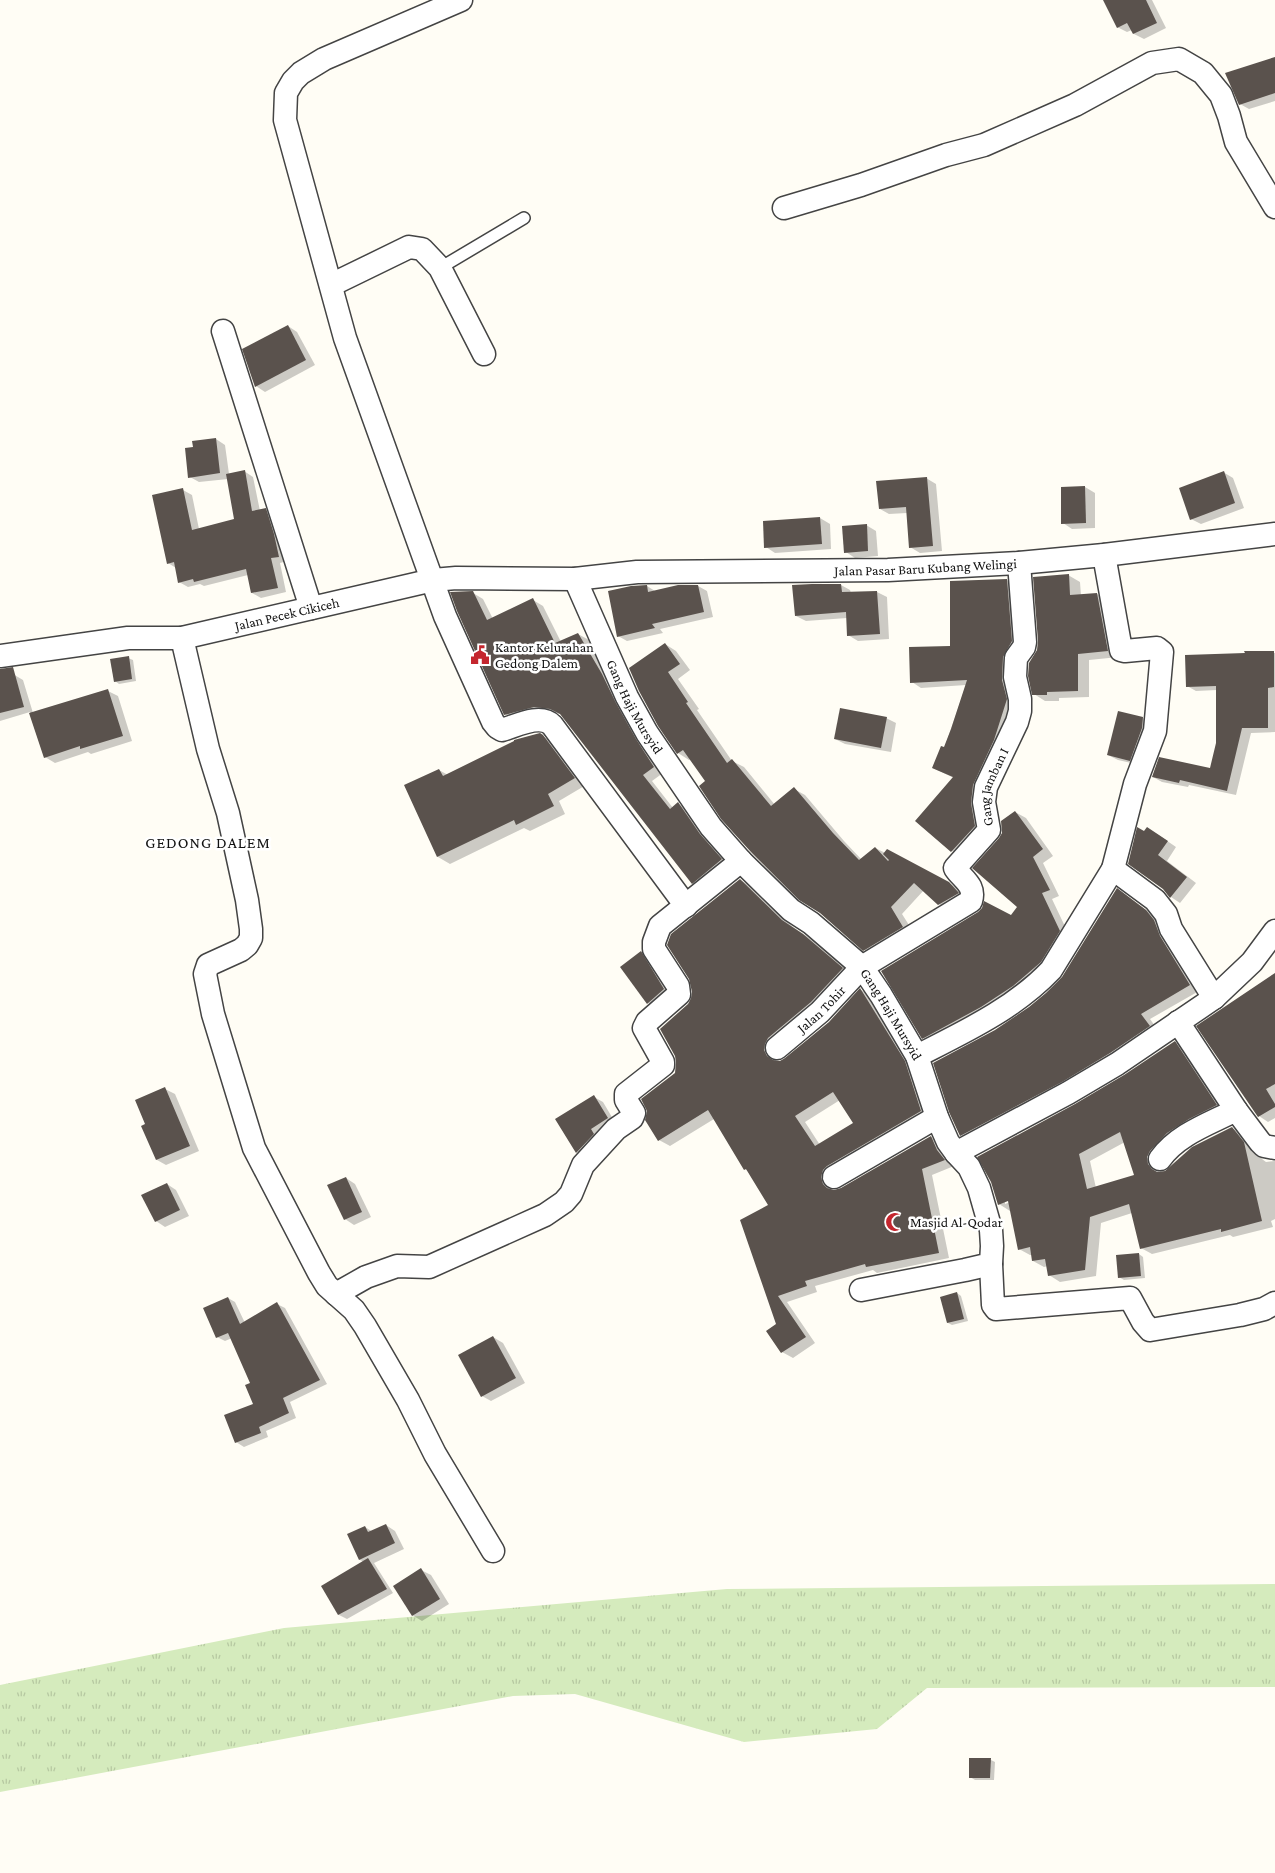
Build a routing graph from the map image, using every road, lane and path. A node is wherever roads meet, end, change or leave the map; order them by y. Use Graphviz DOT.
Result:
graph roads {
  1 [pos="461,0"];
  2 [pos="1275,207"];
  3 [pos="784,208"];
  4 [pos="524,218"];
  5 [pos="440,268"];
  6 [pos="331,285"];
  7 [pos="223,331"];
  8 [pos="484,354"];
  9 [pos="1275,534"];
  10 [pos="1104,555"];
  11 [pos="1019,563"];
  12 [pos="575,579"];
  13 [pos="433,580"];
  14 [pos="310,608"];
  15 [pos="182,638"];
  16 [pos="0,656"];
  17 [pos="741,861"];
  18 [pos="1113,869"];
  19 [pos="686,906"];
  20 [pos="1275,931"];
  21 [pos="862,967"];
  22 [pos="1214,998"];
  23 [pos="1178,1022"];
  24 [pos="777,1048"];
  25 [pos="918,1056"];
  26 [pos="1236,1110"];
  27 [pos="937,1117"];
  28 [pos="1275,1148"];
  29 [pos="956,1153"];
  30 [pos="1160,1159"];
  31 [pos="834,1177"];
  32 [pos="991,1264"];
  33 [pos="861,1290"];
  34 [pos="336,1294"];
  35 [pos="1275,1304"];
  36 [pos="493,1551"];
  1 -- 6 [label="street"];
  2 -- 3 [label="street"];
  4 -- 5 [label="lane"];
  5 -- 6 [label="street"];
  5 -- 8 [label="street"];
  6 -- 13 [label="street"];
  7 -- 14 [label="street"];
  9 -- 10 [label="street, Jalan Pasar Baru Kubang Welingi"];
  10 -- 11 [label="street, Jalan Pasar Baru Kubang Welingi"];
  10 -- 18 [label="street"];
  11 -- 12 [label="street, Jalan Pasar Baru Kubang Welingi"];
  11 -- 21 [label="street, Gang Jamban I"];
  12 -- 13 [label="street, Jalan Pecek Cikiceh"];
  12 -- 17 [label="street, Gang Haji Mursyid"];
  13 -- 14 [label="street, Jalan Pecek Cikiceh"];
  13 -- 19 [label="street"];
  14 -- 15 [label="street, Jalan Pecek Cikiceh"];
  15 -- 16 [label="street, Jalan Pecek Cikiceh"];
  15 -- 34 [label="street"];
  17 -- 19 [label="street"];
  17 -- 21 [label="street, Gang Haji Mursyid"];
  18 -- 22 [label="street"];
  18 -- 25 [label="street"];
  19 -- 34 [label="street"];
  20 -- 22 [label="street"];
  21 -- 24 [label="street, Jalan Tohir"];
  21 -- 25 [label="street, Gang Haji Mursyid"];
  22 -- 23 [label="street"];
  23 -- 26 [label="street"];
  23 -- 29 [label="street"];
  25 -- 27 [label="street, Gang Haji Mursyid"];
  26 -- 28 [label="street"];
  26 -- 30 [label="street"];
  27 -- 29 [label="street, Gang Haji Mursyid"];
  27 -- 31 [label="street"];
  29 -- 32 [label="street, Gang Haji Mursyid"];
  32 -- 33 [label="street"];
  32 -- 35 [label="street, Gang Haji Mursyid"];
  34 -- 36 [label="street"];
}
